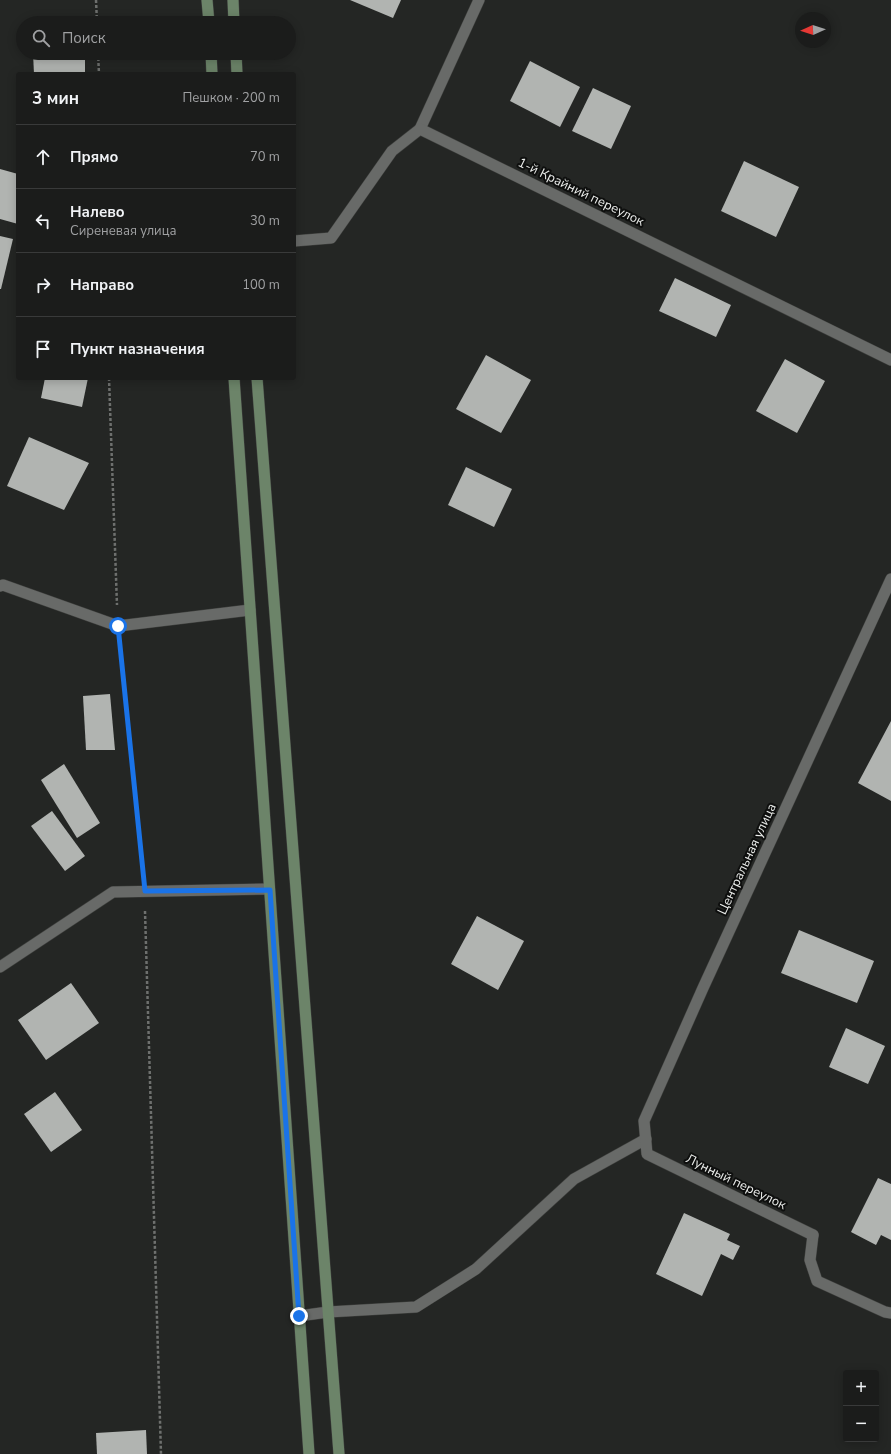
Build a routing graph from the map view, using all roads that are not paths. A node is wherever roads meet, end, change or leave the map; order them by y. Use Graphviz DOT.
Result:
graph roads {
  1 [pos="207,0"];
  2 [pos="233,0"];
  3 [pos="479,0"];
  4 [pos="208,16"];
  5 [pos="234,16"];
  6 [pos="211,60"];
  7 [pos="236,60"];
  8 [pos="212,72"];
  9 [pos="237,72"];
  10 [pos="420,129"];
  11 [pos="296,241"];
  12 [pos="891,360"];
  13 [pos="234,380"];
  14 [pos="257,380"];
  15 [pos="891,580"];
  16 [pos="0,586"];
  17 [pos="250,610"];
  18 [pos="270,890"];
  19 [pos="0,968"];
  20 [pos="646,1139"];
  21 [pos="648,1154"];
  22 [pos="328,1312"];
  23 [pos="891,1313"];
  24 [pos="299,1316"];
  25 [pos="309,1454"];
  26 [pos="339,1454"];
  1 -- 4 [label="main road"];
  2 -- 5 [label="main road"];
  3 -- 10 [label="street"];
  6 -- 8 [label="main road"];
  7 -- 9 [label="main road"];
  10 -- 11 [label="street"];
  10 -- 12 [label="street, 1-й Крайний переулок"];
  13 -- 17 [label="main road"];
  14 -- 22 [label="main road"];
  15 -- 20 [label="street, Центральная улица"];
  16 -- 17 [label="street"];
  17 -- 18 [label="main road"];
  18 -- 19 [label="street"];
  18 -- 24 [label="main road"];
  20 -- 21 [label="street, Центральная улица"];
  20 -- 22 [label="street"];
  21 -- 23 [label="street, Лунный переулок"];
  22 -- 24 [label="street"];
  22 -- 26 [label="main road"];
  24 -- 25 [label="main road"];
}
